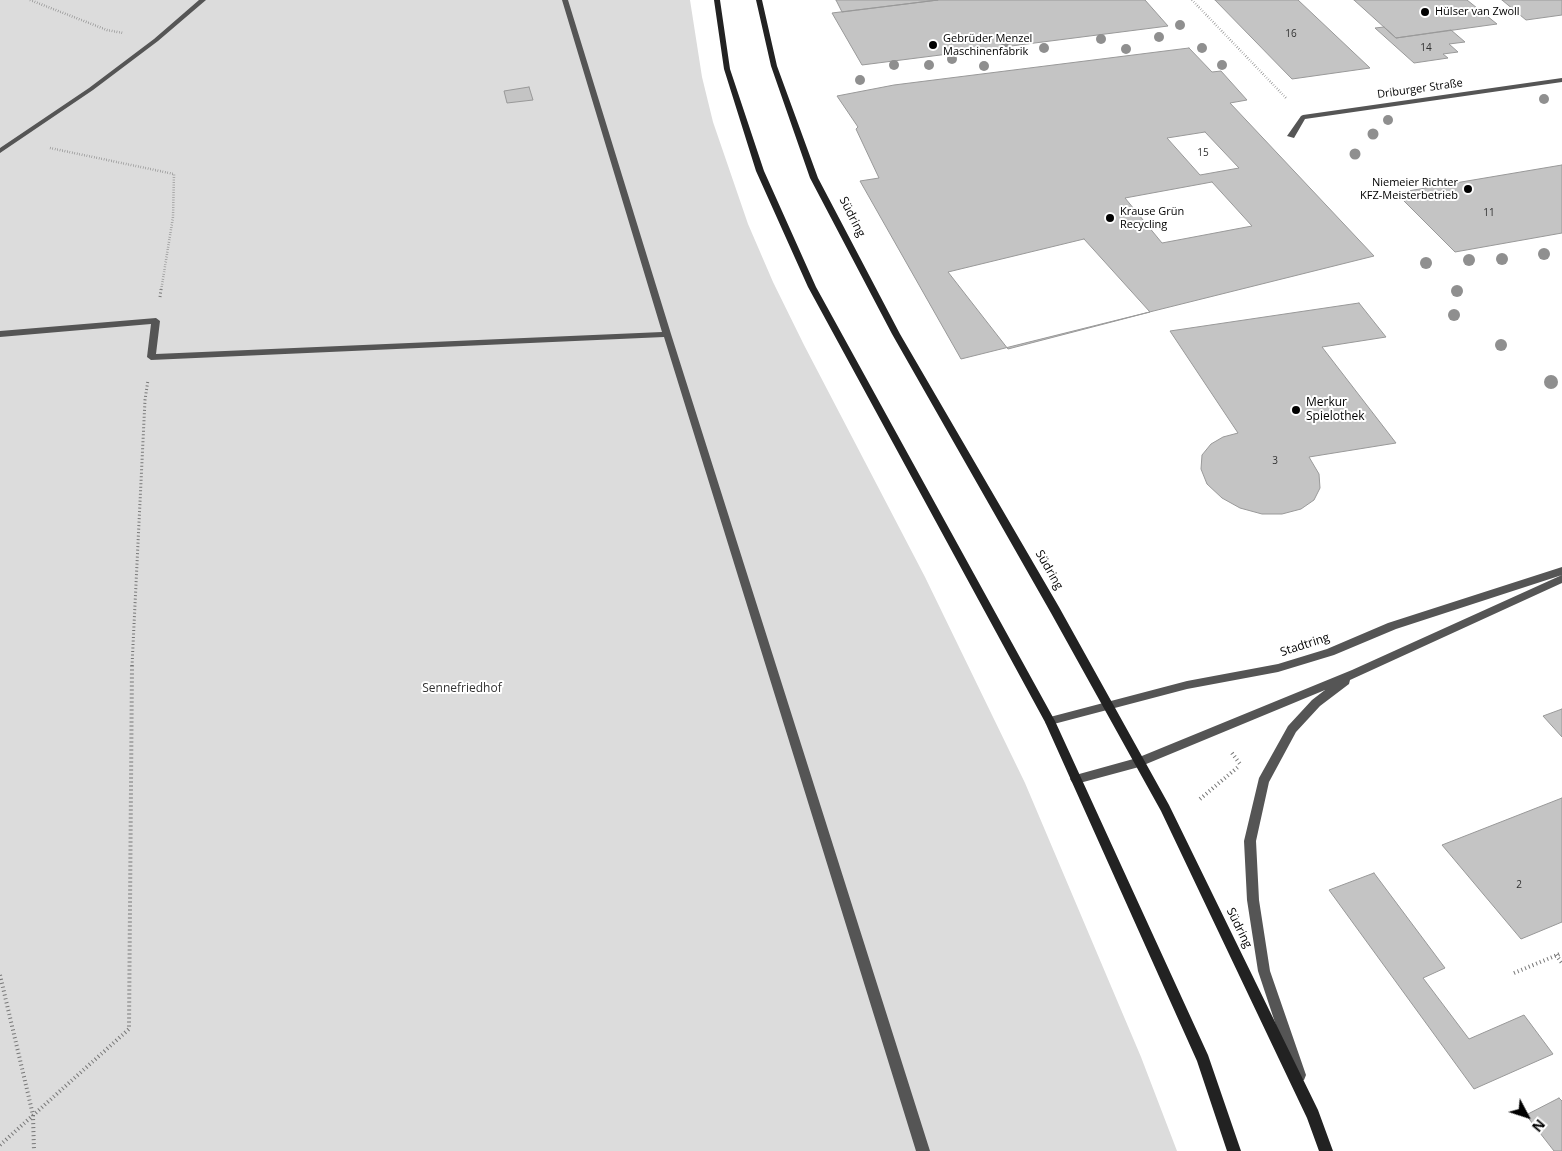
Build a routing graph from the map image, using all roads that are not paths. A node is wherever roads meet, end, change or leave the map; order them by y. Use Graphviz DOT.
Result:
graph roads {
  1 [pos="203,0"];
  2 [pos="565,0"];
  3 [pos="717,0"];
  4 [pos="759,0"];
  5 [pos="1562,80"];
  6 [pos="1291,136"];
  7 [pos="0,151"];
  8 [pos="0,334"];
  9 [pos="667,334"];
  10 [pos="1562,571"];
  11 [pos="1562,579"];
  12 [pos="1356,673"];
  13 [pos="1109,706"];
  14 [pos="1050,722"];
  15 [pos="1139,762"];
  16 [pos="1076,779"];
  17 [pos="1313,1115"];
  18 [pos="923,1151"];
  19 [pos="1234,1151"];
  20 [pos="1326,1151"];
  1 -- 7 [label="street"];
  2 -- 9 [label="street"];
  3 -- 14 [label="main road"];
  4 -- 13 [label="main road, Südring"];
  5 -- 6 [label="street, Driburger Straße"];
  8 -- 9 [label="street"];
  9 -- 18 [label="street"];
  10 -- 13 [label="street, Stadtring"];
  11 -- 12 [label="street"];
  12 -- 15 [label="street"];
  12 -- 17 [label="street"];
  13 -- 14 [label="street, Stadtring"];
  13 -- 15 [label="main road, Südring"];
  14 -- 16 [label="main road"];
  15 -- 16 [label="street"];
  15 -- 17 [label="main road, Südring"];
  16 -- 19 [label="main road"];
  17 -- 20 [label="main road, Südring"];
}
